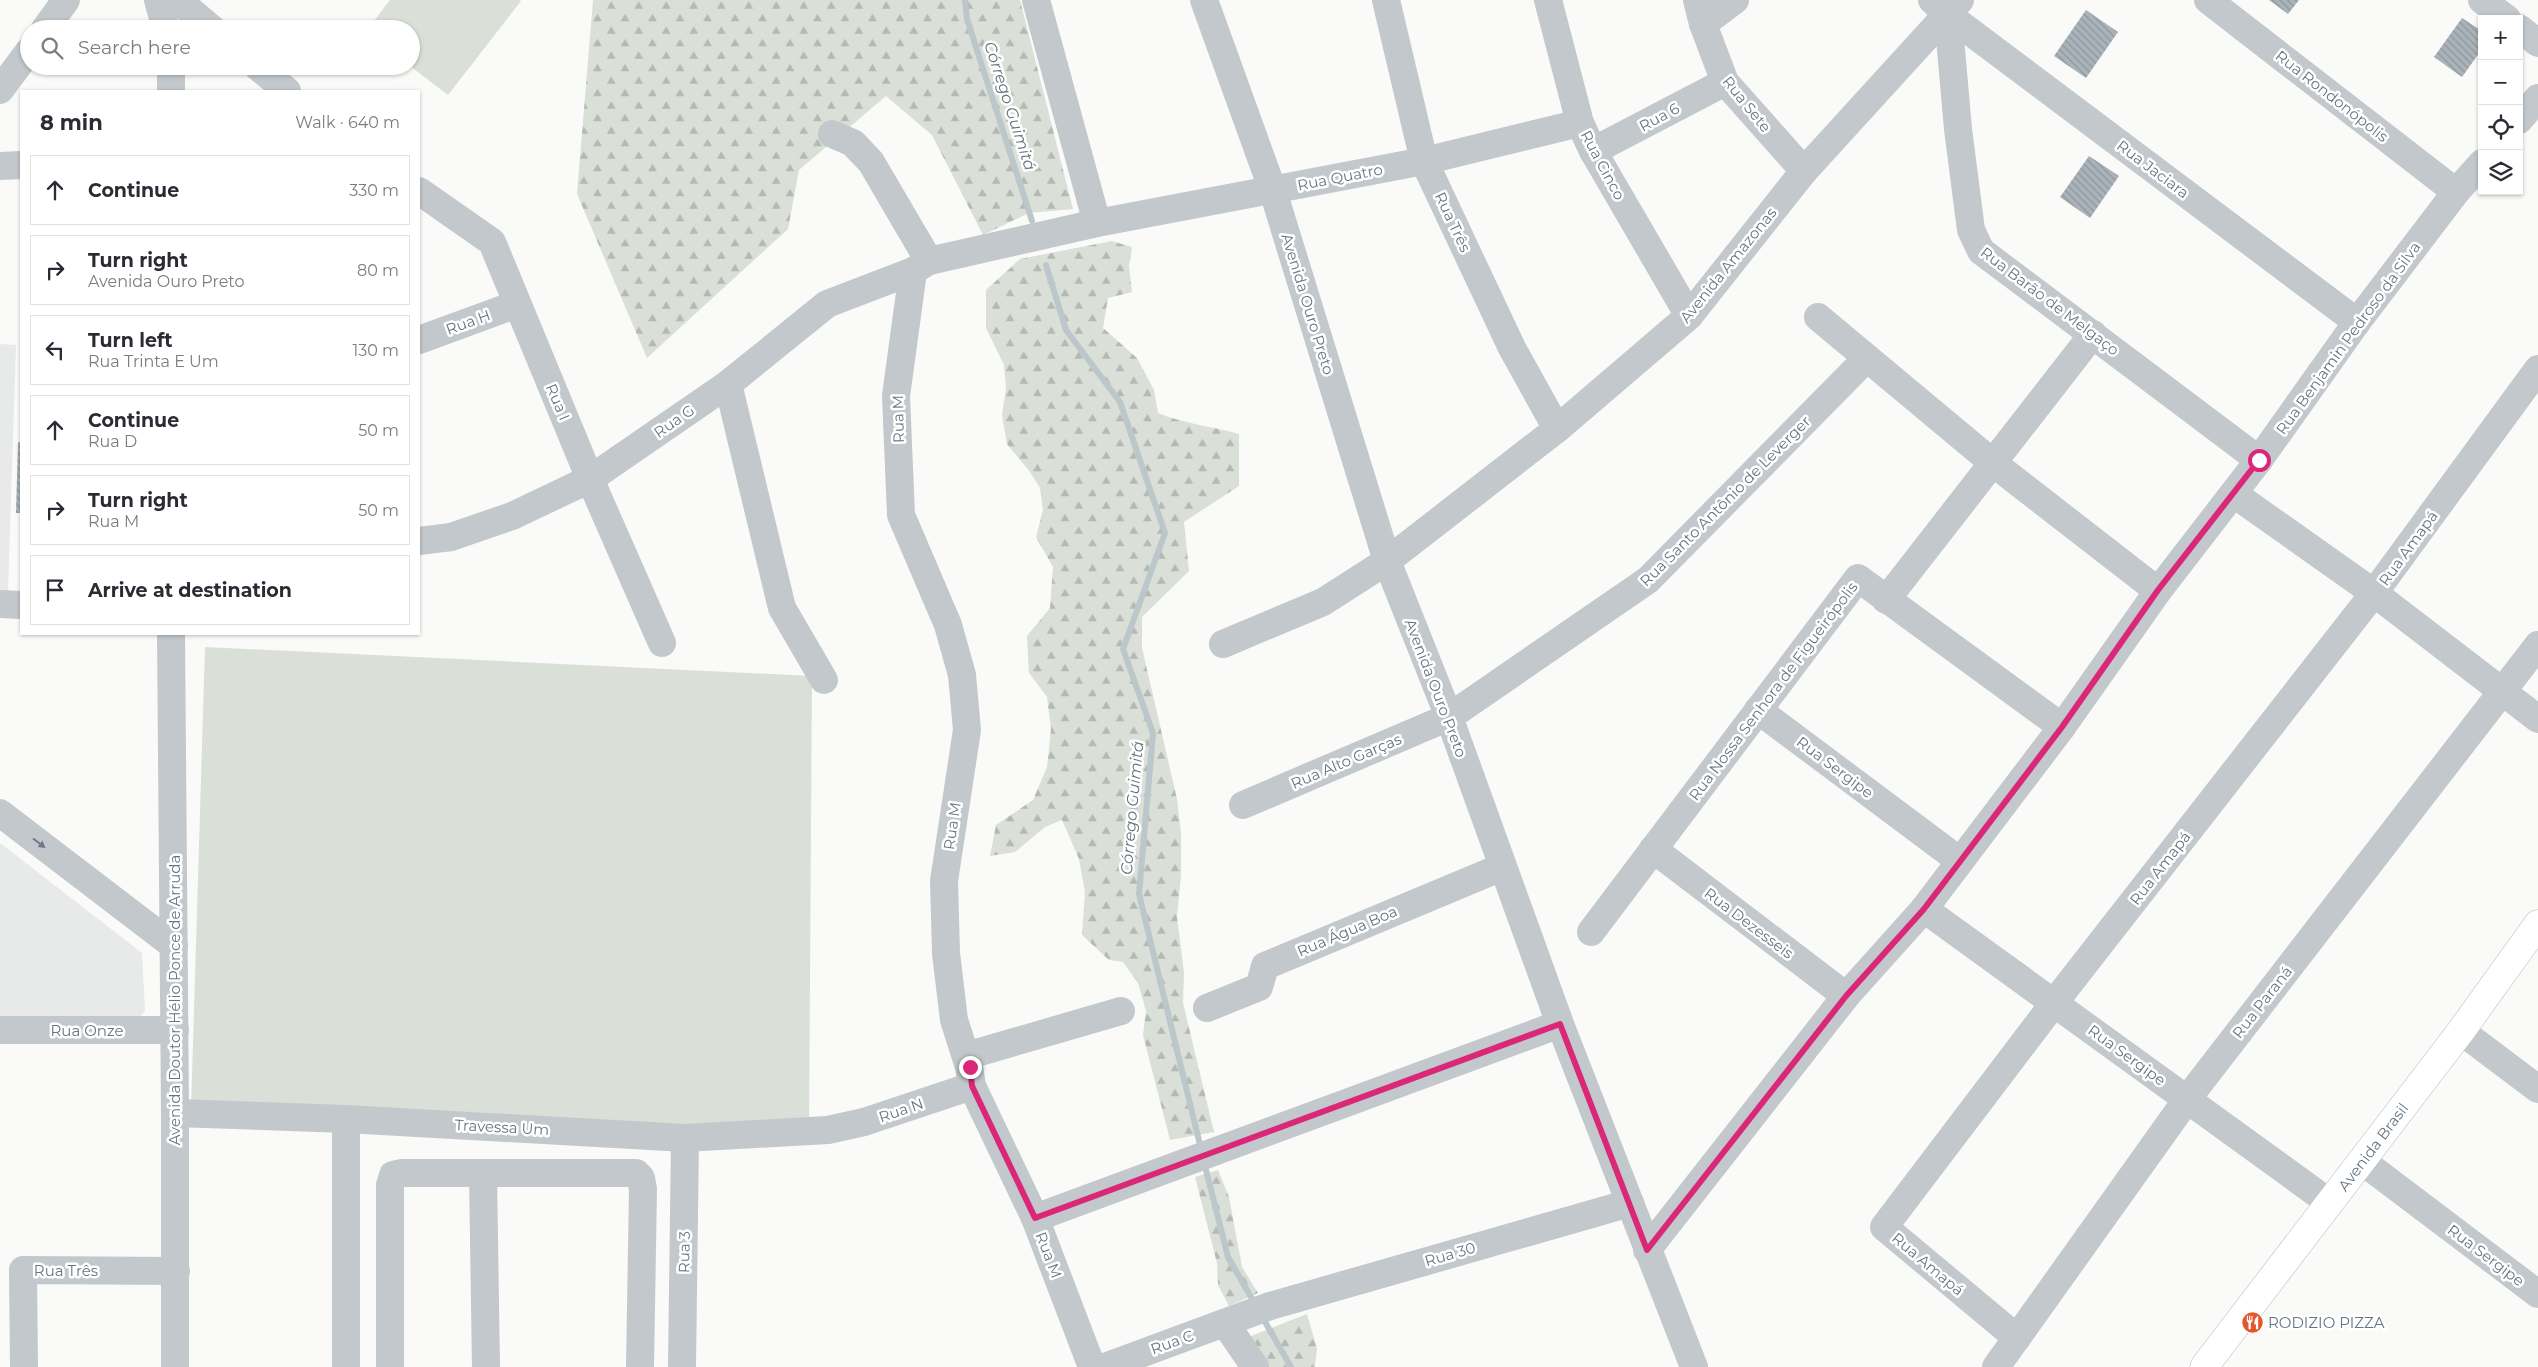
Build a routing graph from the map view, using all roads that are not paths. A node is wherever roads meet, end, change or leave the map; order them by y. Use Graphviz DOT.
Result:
graph roads {
  1 [pos="66,0"];
  2 [pos="158,0"];
  3 [pos="178,0"];
  4 [pos="1036,0"];
  5 [pos="1204,0"];
  6 [pos="1386,0"];
  7 [pos="1548,0"];
  8 [pos="1735,0"];
  9 [pos="2208,0"];
  10 [pos="2482,0"];
  11 [pos="1947,5"];
  12 [pos="1700,12"];
  13 [pos="2502,15"];
  14 [pos="52,20"];
  15 [pos="164,20"];
  16 [pos="201,20"];
  17 [pos="2523,31"];
  18 [pos="2538,43"];
  19 [pos="20,63"];
  20 [pos="171,75"];
  21 [pos="268,75"];
  22 [pos="1725,82"];
  23 [pos="0,90"];
  24 [pos="171,90"];
  25 [pos="286,90"];
  26 [pos="2538,98"];
  27 [pos="2523,115"];
  28 [pos="1580,123"];
  29 [pos="832,134"];
  30 [pos="1593,151"];
  31 [pos="1424,161"];
  32 [pos="20,165"];
  33 [pos="0,166"];
  34 [pos="2478,167"];
  35 [pos="1804,171"];
  36 [pos="1273,190"];
  37 [pos="420,192"];
  38 [pos="2456,192"];
  39 [pos="1097,223"];
  40 [pos="921,266"];
  41 [pos="517,304"];
  42 [pos="1689,316"];
  43 [pos="1818,316"];
  44 [pos="2357,322"];
  45 [pos="2093,334"];
  46 [pos="420,340"];
  47 [pos="1867,358"];
  48 [pos="2538,369"];
  49 [pos="728,384"];
  50 [pos="1557,429"];
  51 [pos="2259,460"];
  52 [pos="1993,463"];
  53 [pos="590,479"];
  54 [pos="2234,494"];
  55 [pos="420,541"];
  56 [pos="1387,561"];
  57 [pos="2158,590"];
  58 [pos="2374,593"];
  59 [pos="1886,600"];
  60 [pos="0,604"];
  61 [pos="20,605"];
  62 [pos="171,635"];
  63 [pos="662,643"];
  64 [pos="1223,644"];
  65 [pos="2538,645"];
  66 [pos="824,680"];
  67 [pos="2502,693"];
  68 [pos="1758,710"];
  69 [pos="1449,717"];
  70 [pos="2538,719"];
  71 [pos="2062,727"];
  72 [pos="1243,805"];
  73 [pos="0,813"];
  74 [pos="1653,849"];
  75 [pos="1960,861"];
  76 [pos="1502,867"];
  77 [pos="1924,909"];
  78 [pos="2538,924"];
  79 [pos="1591,932"];
  80 [pos="174,946"];
  81 [pos="1846,996"];
  82 [pos="2054,1003"];
  83 [pos="1207,1008"];
  84 [pos="1121,1011"];
  85 [pos="1560,1024"];
  86 [pos="0,1030"];
  87 [pos="174,1030"];
  88 [pos="2461,1031"];
  89 [pos="966,1056"];
  90 [pos="972,1086"];
  91 [pos="2538,1089"];
  92 [pos="2188,1098"];
  93 [pos="175,1113"];
  94 [pos="346,1119"];
  95 [pos="828,1130"];
  96 [pos="685,1138"];
  97 [pos="2362,1161"];
  98 [pos="483,1174"];
  99 [pos="1630,1203"];
  100 [pos="2330,1203"];
  101 [pos="1035,1218"];
  102 [pos="1647,1250"];
  103 [pos="176,1271"];
  104 [pos="2538,1294"];
  105 [pos="1233,1320"];
  106 [pos="2017,1338"];
  107 [pos="24,1367"];
  108 [pos="175,1367"];
  109 [pos="346,1367"];
  110 [pos="390,1367"];
  111 [pos="486,1367"];
  112 [pos="640,1367"];
  113 [pos="682,1367"];
  114 [pos="1092,1367"];
  115 [pos="1105,1367"];
  116 [pos="1255,1367"];
  117 [pos="1694,1367"];
  118 [pos="1996,1367"];
  119 [pos="2204,1367"];
  1 -- 14 [label="street"];
  2 -- 15 [label="street"];
  3 -- 16 [label="street"];
  4 -- 39 [label="street"];
  5 -- 36 [label="street, Avenida Ouro Preto"];
  6 -- 31 [label="street, Rua Três"];
  7 -- 28 [label="street, Rua Cinco"];
  8 -- 12 [label="street"];
  9 -- 38 [label="street, Rua Rondonópolis"];
  10 -- 13 [label="street"];
  11 -- 35 [label="street, Avenida Amazonas"];
  11 -- 44 [label="street, Rua Jaciara"];
  11 -- 45 [label="street, Rua Barão de Melgaço"];
  12 -- 22 [label="street, Rua Sete"];
  17 -- 18 [label="street"];
  19 -- 23 [label="street"];
  20 -- 24 [label="street"];
  21 -- 25 [label="street"];
  22 -- 30 [label="street, Rua 6"];
  22 -- 35 [label="street, Rua Sete"];
  26 -- 27 [label="street"];
  28 -- 30 [label="street, Rua Cinco"];
  28 -- 31 [label="street, Rua Quatro"];
  29 -- 40 [label="street"];
  30 -- 42 [label="street, Rua Cinco"];
  31 -- 36 [label="street, Rua Quatro"];
  31 -- 50 [label="street, Rua Três"];
  32 -- 33 [label="street"];
  34 -- 38 [label="street, Rua Benjamin Pedroso da Silva"];
  35 -- 42 [label="street, Avenida Amazonas"];
  36 -- 39 [label="street, Rua Quatro"];
  36 -- 56 [label="street, Avenida Ouro Preto"];
  37 -- 41 [label="street, Rua I"];
  38 -- 44 [label="street, Rua Benjamin Pedroso da Silva"];
  39 -- 40 [label="street, Rua Quatro"];
  40 -- 49 [label="street, Rua G"];
  40 -- 89 [label="street, Rua M"];
  41 -- 46 [label="street, Rua H"];
  41 -- 53 [label="street, Rua I"];
  42 -- 50 [label="street, Avenida Amazonas"];
  43 -- 47 [label="street"];
  44 -- 51 [label="street, Rua Benjamin Pedroso da Silva"];
  45 -- 51 [label="street, Rua Barão de Melgaço"];
  45 -- 52 [label="street"];
  47 -- 52 [label="street"];
  47 -- 69 [label="street, Rua Santo Antônio de Leverger"];
  48 -- 58 [label="street, Rua Amapá"];
  49 -- 53 [label="street, Rua G"];
  49 -- 66 [label="street"];
  50 -- 56 [label="street, Avenida Amazonas"];
  51 -- 54 [label="street, Rua Benjamin Pedroso da Silva"];
  52 -- 57 [label="street"];
  52 -- 59 [label="street"];
  53 -- 55 [label="street, Rua G"];
  53 -- 63 [label="street, Rua I"];
  54 -- 57 [label="street, Rua Benjamin Pedroso da Silva"];
  54 -- 58 [label="street"];
  56 -- 64 [label="street, Avenida Amazonas"];
  56 -- 69 [label="street, Avenida Ouro Preto"];
  57 -- 71 [label="street, Rua Benjamin Pedroso da Silva"];
  58 -- 67 [label="street"];
  58 -- 82 [label="street, Rua Amapá"];
  59 -- 68 [label="street, Rua Nossa Senhora de Figueirópolis"];
  59 -- 71 [label="street, Rua Nossa Senhora de Figueirópolis"];
  60 -- 61 [label="street"];
  62 -- 80 [label="street, Avenida Doutor Hélio Ponce de Arruda"];
  65 -- 67 [label="street, Rua Paraná"];
  67 -- 70 [label="street"];
  67 -- 92 [label="street, Rua Paraná"];
  68 -- 74 [label="street, Rua Nossa Senhora de Figueirópolis"];
  68 -- 75 [label="street, Rua Sergipe"];
  69 -- 72 [label="street, Rua Alto Garças"];
  69 -- 76 [label="street, Avenida Ouro Preto"];
  71 -- 75 [label="street, Rua Benjamin Pedroso da Silva"];
  73 -- 80 [label="street, one-way"];
  74 -- 79 [label="street, Rua Nossa Senhora de Figueirópolis"];
  74 -- 81 [label="street, Rua Dezesseis"];
  75 -- 77 [label="street, Rua Benjamin Pedroso da Silva"];
  76 -- 83 [label="street, Rua Água Boa"];
  76 -- 85 [label="street, Avenida Ouro Preto"];
  77 -- 81 [label="street, Rua Benjamin Pedroso da Silva"];
  77 -- 82 [label="street, Rua Sergipe"];
  78 -- 88 [label="main road, Avenida Brasil"];
  80 -- 87 [label="street, Avenida Doutor Hélio Ponce de Arruda"];
  81 -- 102 [label="street, Rua Benjamin Pedroso da Silva"];
  82 -- 92 [label="street, Rua Sergipe"];
  82 -- 106 [label="street, Rua Amapá"];
  84 -- 89 [label="street"];
  85 -- 99 [label="street, Avenida Ouro Preto"];
  85 -- 101 [label="street"];
  86 -- 87 [label="street, Rua Onze"];
  87 -- 93 [label="street, Avenida Doutor Hélio Ponce de Arruda"];
  88 -- 91 [label="street"];
  88 -- 97 [label="main road, Avenida Brasil"];
  89 -- 90 [label="street, Rua M"];
  90 -- 95 [label="street, Rua N"];
  90 -- 101 [label="street, Rua M"];
  92 -- 100 [label="street, Rua Sergipe"];
  92 -- 106 [label="street, Rua Paraná"];
  93 -- 94 [label="street, Travessa Um"];
  93 -- 103 [label="street, Avenida Doutor Hélio Ponce de Arruda"];
  94 -- 96 [label="street, Travessa Um"];
  94 -- 109 [label="street"];
  95 -- 96 [label="street, Travessa Um"];
  96 -- 113 [label="street, Rua 3"];
  97 -- 100 [label="main road, Avenida Brasil"];
  97 -- 104 [label="street, Rua Sergipe"];
  98 -- 110 [label="street"];
  98 -- 111 [label="street"];
  98 -- 112 [label="street"];
  99 -- 102 [label="street, Avenida Ouro Preto"];
  99 -- 105 [label="street, Rua 30"];
  100 -- 119 [label="main road, Avenida Brasil"];
  101 -- 114 [label="street, Rua M"];
  102 -- 117 [label="street, Avenida Ouro Preto"];
  103 -- 107 [label="street, Rua Três"];
  103 -- 108 [label="street, Avenida Doutor Hélio Ponce de Arruda"];
  105 -- 115 [label="street, Rua C"];
  105 -- 116 [label="street"];
  106 -- 118 [label="street, Rua Paraná"];
}
